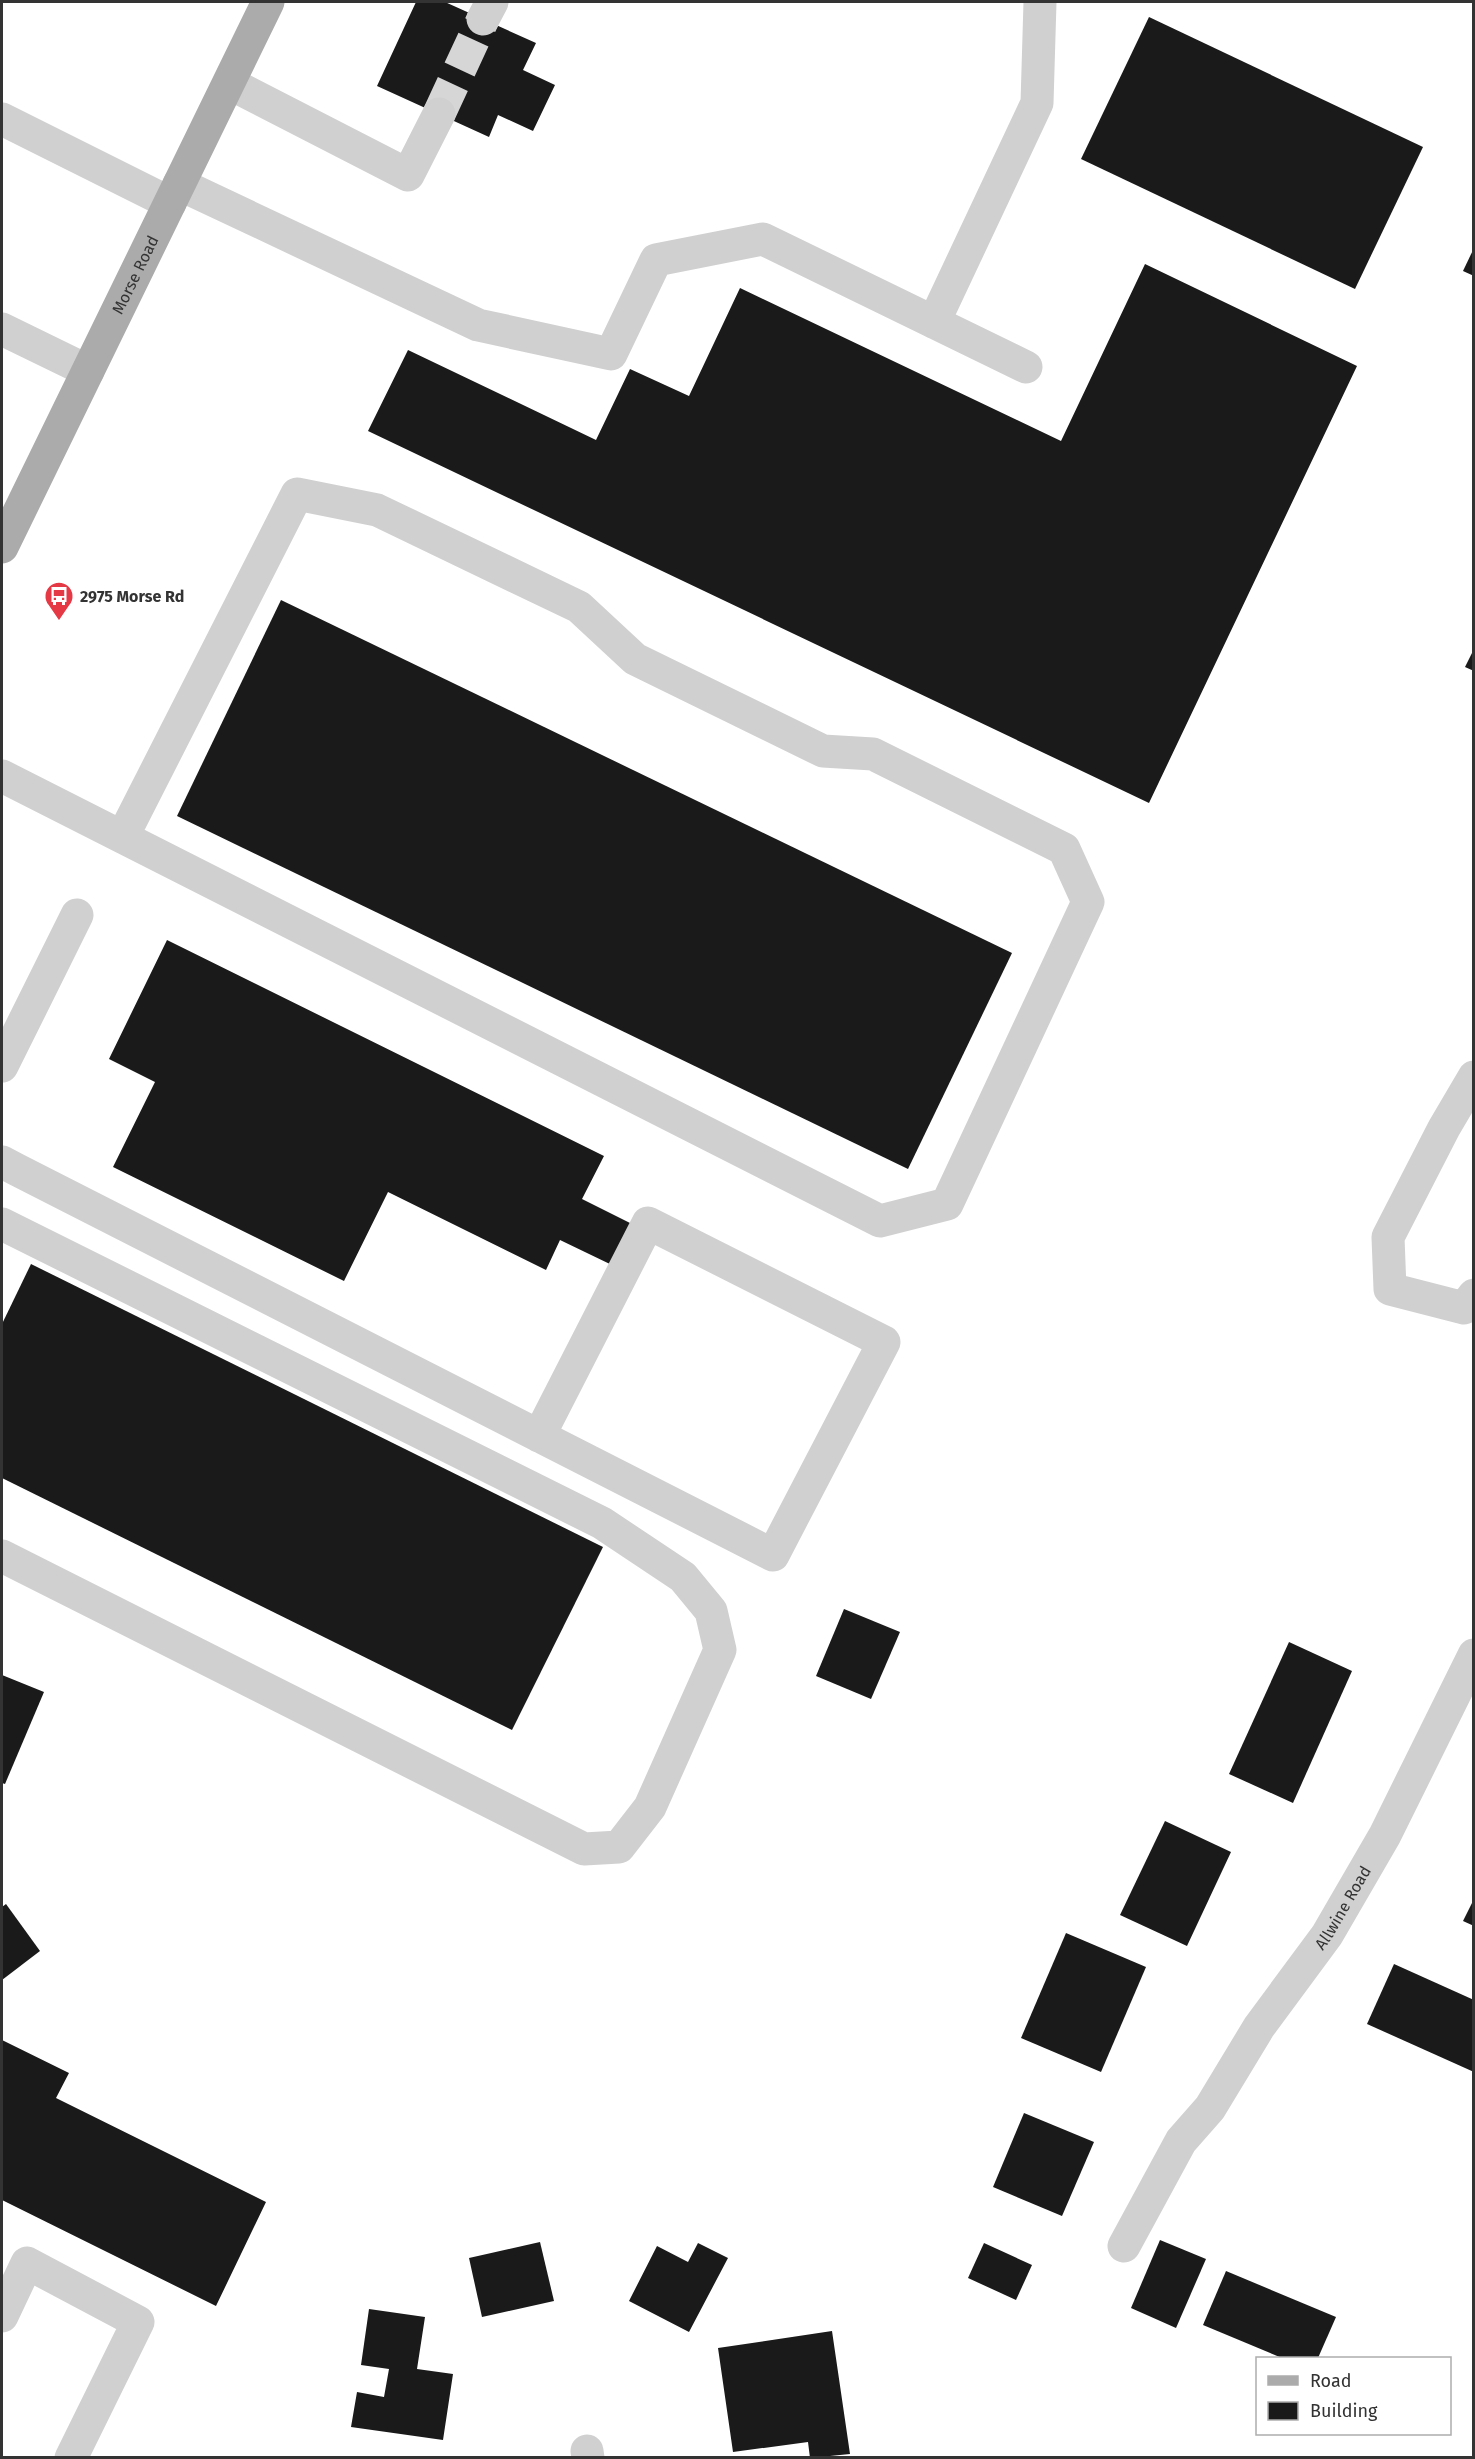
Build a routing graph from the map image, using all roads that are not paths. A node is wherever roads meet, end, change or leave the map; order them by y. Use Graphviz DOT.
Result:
graph roads {
  1 [pos="268,2"];
  2 [pos="1040,2"];
  3 [pos="229,83"];
  4 [pos="439,114"];
  5 [pos="2,119"];
  6 [pos="175,194"];
  7 [pos="934,322"];
  8 [pos="2,329"];
  9 [pos="1026,366"];
  10 [pos="88,370"];
  11 [pos="2,547"];
  12 [pos="2,776"];
  13 [pos="123,836"];
  14 [pos="77,915"];
  15 [pos="2,1066"];
  16 [pos="1473,1077"];
  17 [pos="2,1162"];
  18 [pos="2,1224"];
  19 [pos="1473,1295"];
  20 [pos="539,1436"];
  21 [pos="2,1556"];
  22 [pos="1473,1655"];
  23 [pos="1124,2246"];
  24 [pos="2,2316"];
  25 [pos="71,2457"];
  1 -- 3 [label="main road, Morse Road"];
  2 -- 7 [label="street"];
  3 -- 4 [label="street"];
  3 -- 6 [label="main road, Morse Road"];
  5 -- 6 [label="street"];
  6 -- 7 [label="street"];
  6 -- 10 [label="main road, Morse Road"];
  7 -- 9 [label="street"];
  8 -- 10 [label="street"];
  10 -- 11 [label="main road, Morse Road"];
  12 -- 13 [label="street"];
  13 -- 13 [label="street"];
  14 -- 15 [label="street"];
  16 -- 19 [label="street"];
  17 -- 20 [label="street"];
  18 -- 21 [label="street"];
  20 -- 20 [label="street"];
  22 -- 23 [label="street, Allwine Road"];
  24 -- 25 [label="street"];
}
